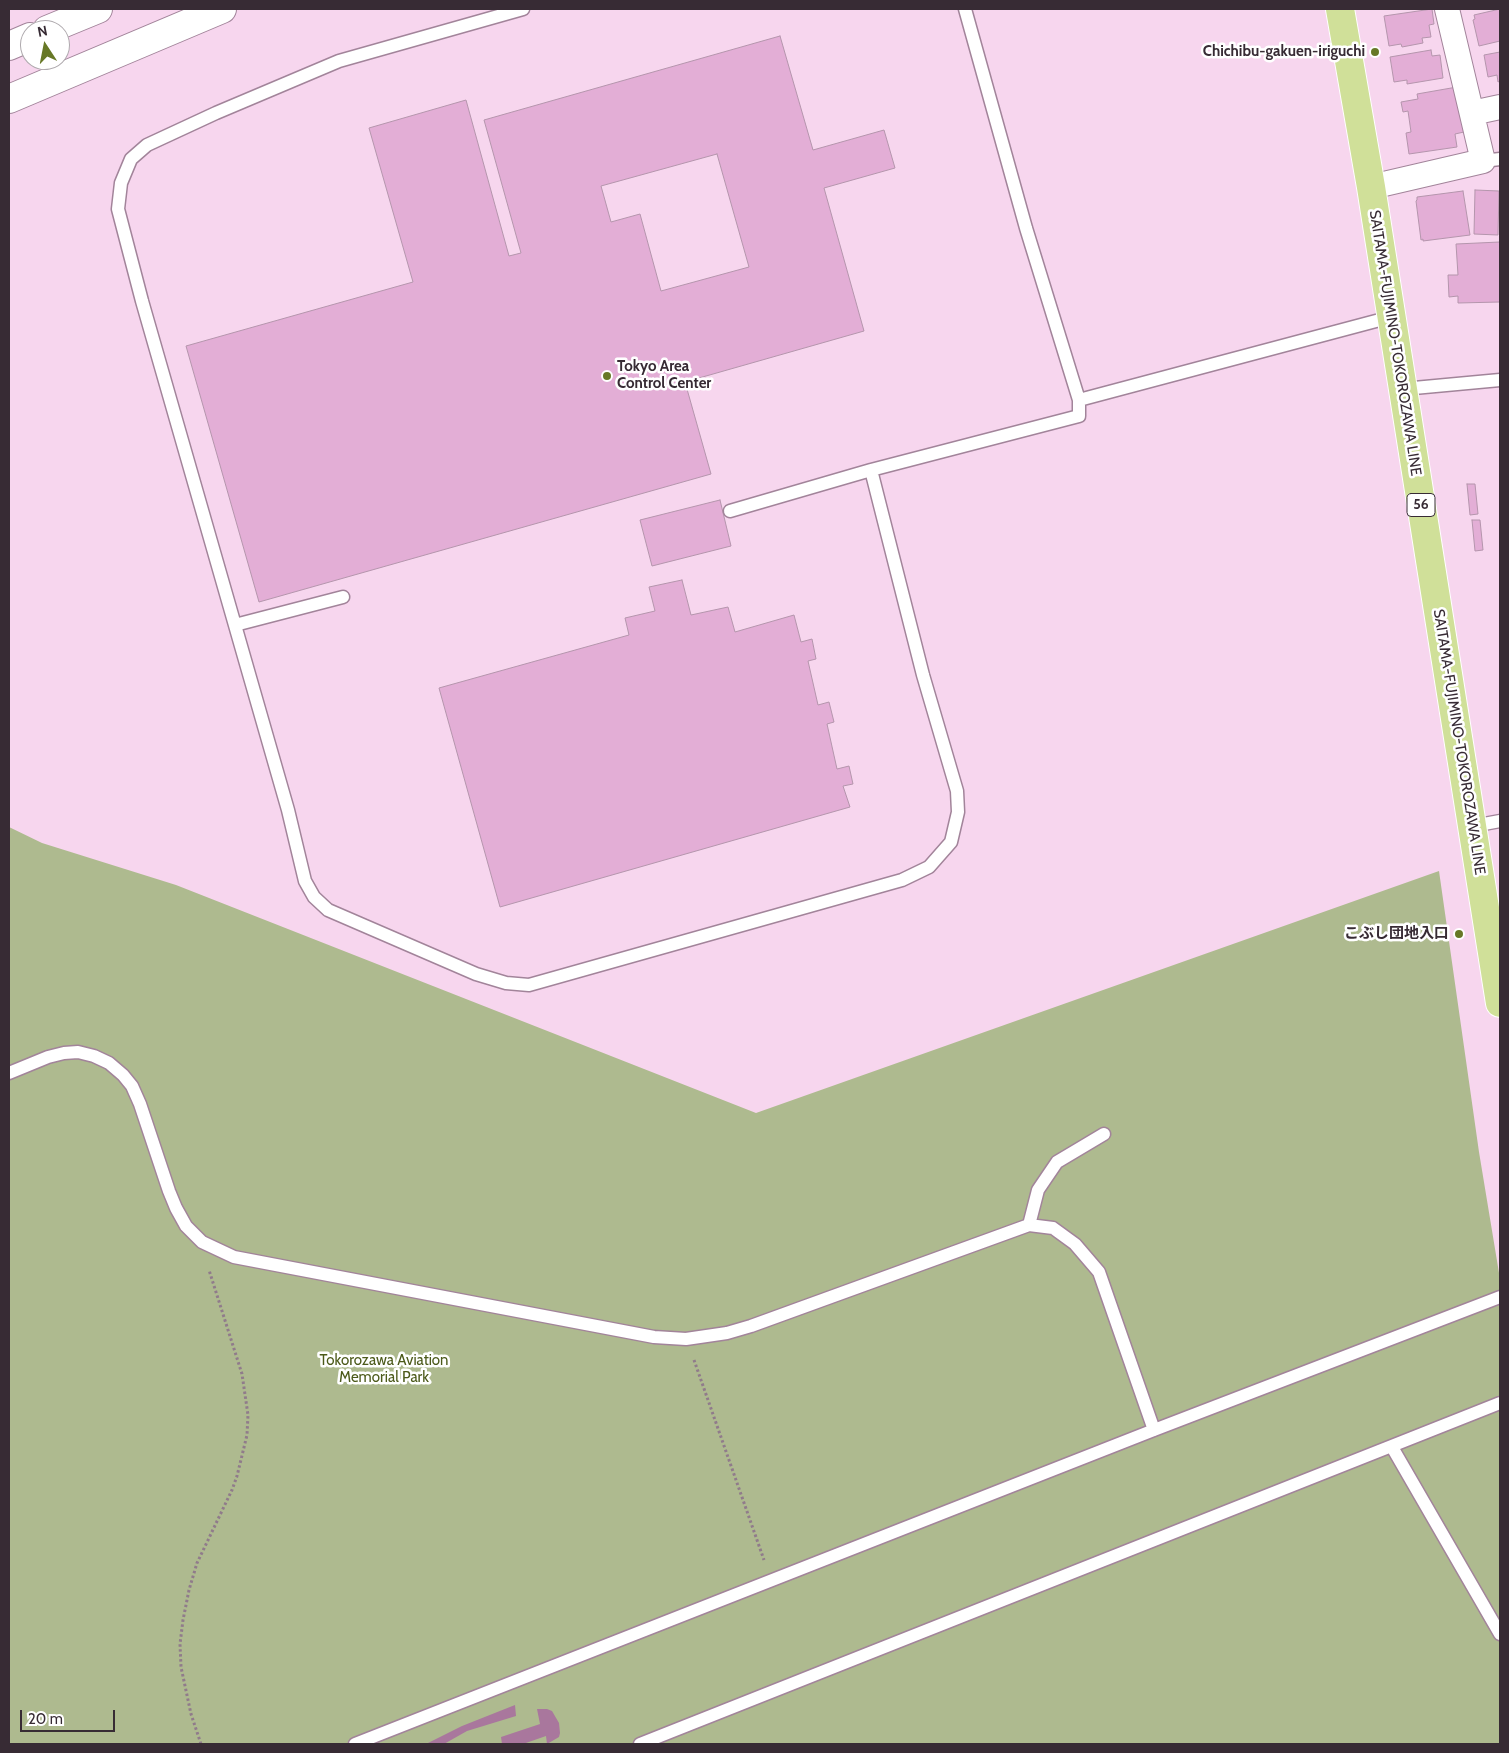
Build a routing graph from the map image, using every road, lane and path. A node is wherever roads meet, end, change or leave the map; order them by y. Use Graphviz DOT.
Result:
graph roads {
  1 [pos="98,9"];
  2 [pos="222,9"];
  3 [pos="524,9"];
  4 [pos="965,9"];
  5 [pos="1340,9"];
  6 [pos="1447,9"];
  7 [pos="70,21"];
  8 [pos="9,99"];
  9 [pos="1500,107"];
  10 [pos="1472,113"];
  11 [pos="1492,160"];
  12 [pos="1370,187"];
  13 [pos="1391,318"];
  14 [pos="1500,380"];
  15 [pos="1402,389"];
  16 [pos="1079,400"];
  17 [pos="871,470"];
  18 [pos="730,511"];
  19 [pos="343,597"];
  20 [pos="235,625"];
  21 [pos="1500,821"];
  22 [pos="1472,826"];
  23 [pos="1500,1002"];
  24 [pos="9,1073"];
  25 [pos="1104,1134"];
  26 [pos="1029,1225"];
  27 [pos="202,1242"];
  28 [pos="1500,1297"];
  29 [pos="686,1338"];
  30 [pos="1500,1403"];
  31 [pos="1154,1430"];
  32 [pos="1392,1447"];
  33 [pos="771,1580"];
  34 [pos="1500,1634"];
  35 [pos="201,1744"];
  36 [pos="355,1744"];
  37 [pos="640,1744"];
  1 -- 7 [label="street"];
  2 -- 8 [label="street"];
  3 -- 20 [label="lane"];
  4 -- 16 [label="lane"];
  5 -- 12 [label="main road, SAITAMA-FUJIMINO-TOKOROZAWA LINE / 56"];
  6 -- 10 [label="street"];
  9 -- 10 [label="street"];
  10 -- 11 [label="street"];
  11 -- 12 [label="street"];
  12 -- 13 [label="main road, SAITAMA-FUJIMINO-TOKOROZAWA LINE / 56"];
  13 -- 15 [label="main road, SAITAMA-FUJIMINO-TOKOROZAWA LINE / 56"];
  13 -- 16 [label="lane"];
  14 -- 15 [label="lane"];
  15 -- 22 [label="main road, SAITAMA-FUJIMINO-TOKOROZAWA LINE / 56"];
  16 -- 17 [label="lane"];
  17 -- 18 [label="lane"];
  17 -- 20 [label="lane"];
  19 -- 20 [label="lane"];
  21 -- 22 [label="lane"];
  22 -- 23 [label="main road, SAITAMA-FUJIMINO-TOKOROZAWA LINE / 56"];
  24 -- 27 [label="lane"];
  25 -- 26 [label="lane"];
  26 -- 29 [label="lane"];
  26 -- 31 [label="lane"];
  27 -- 29 [label="lane"];
  27 -- 35 [label="path"];
  28 -- 31 [label="lane"];
  29 -- 33 [label="path"];
  30 -- 32 [label="lane"];
  31 -- 33 [label="lane"];
  32 -- 34 [label="lane"];
  32 -- 37 [label="lane"];
  33 -- 36 [label="lane"];
}
